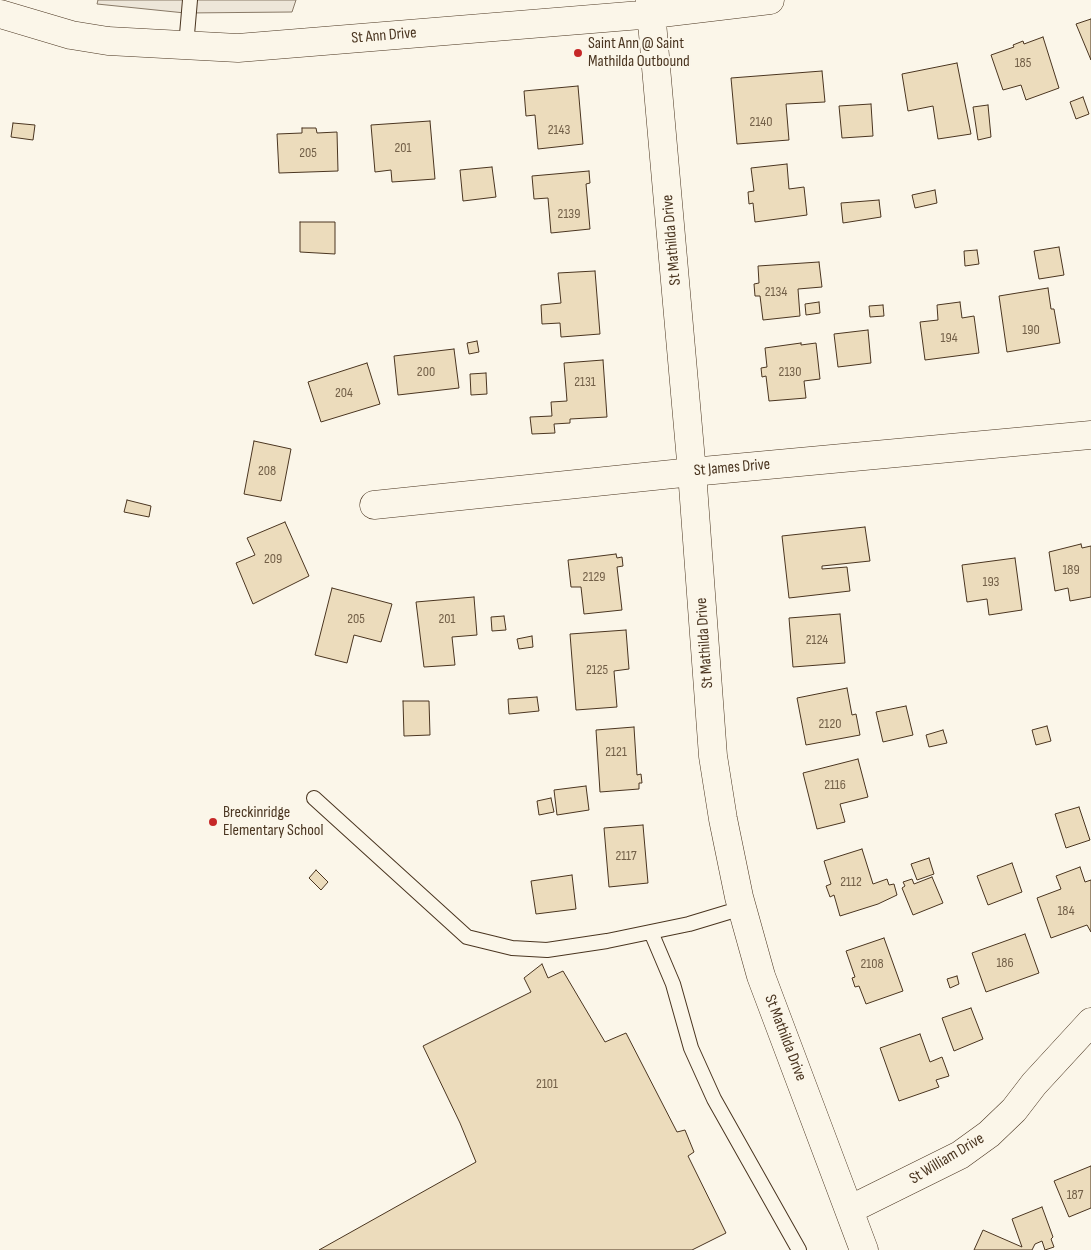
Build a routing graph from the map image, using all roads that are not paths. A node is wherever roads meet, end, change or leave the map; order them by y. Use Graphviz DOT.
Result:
graph roads {
  1 [pos="190,0"];
  2 [pos="770,0"];
  3 [pos="652,7"];
  4 [pos="0,14"];
  5 [pos="186,46"];
  6 [pos="1091,435"];
  7 [pos="692,472"];
  8 [pos="374,504"];
  9 [pos="314,798"];
  10 [pos="742,908"];
  11 [pos="651,932"];
  12 [pos="1091,1022"];
  13 [pos="850,1210"];
  14 [pos="799,1250"];
  15 [pos="864,1250"];
  1 -- 5 [label="lane"];
  2 -- 3 [label="street, St Ann Drive"];
  3 -- 5 [label="street, St Ann Drive"];
  3 -- 7 [label="street, St Mathilda Drive"];
  4 -- 5 [label="street, St Ann Drive"];
  6 -- 7 [label="street, St James Drive"];
  7 -- 8 [label="street, St James Drive"];
  7 -- 10 [label="street, St Mathilda Drive"];
  9 -- 11 [label="lane"];
  10 -- 11 [label="lane"];
  10 -- 13 [label="street, St Mathilda Drive"];
  11 -- 14 [label="lane"];
  12 -- 13 [label="street, St William Drive"];
  13 -- 15 [label="street, St Mathilda Drive"];
}
